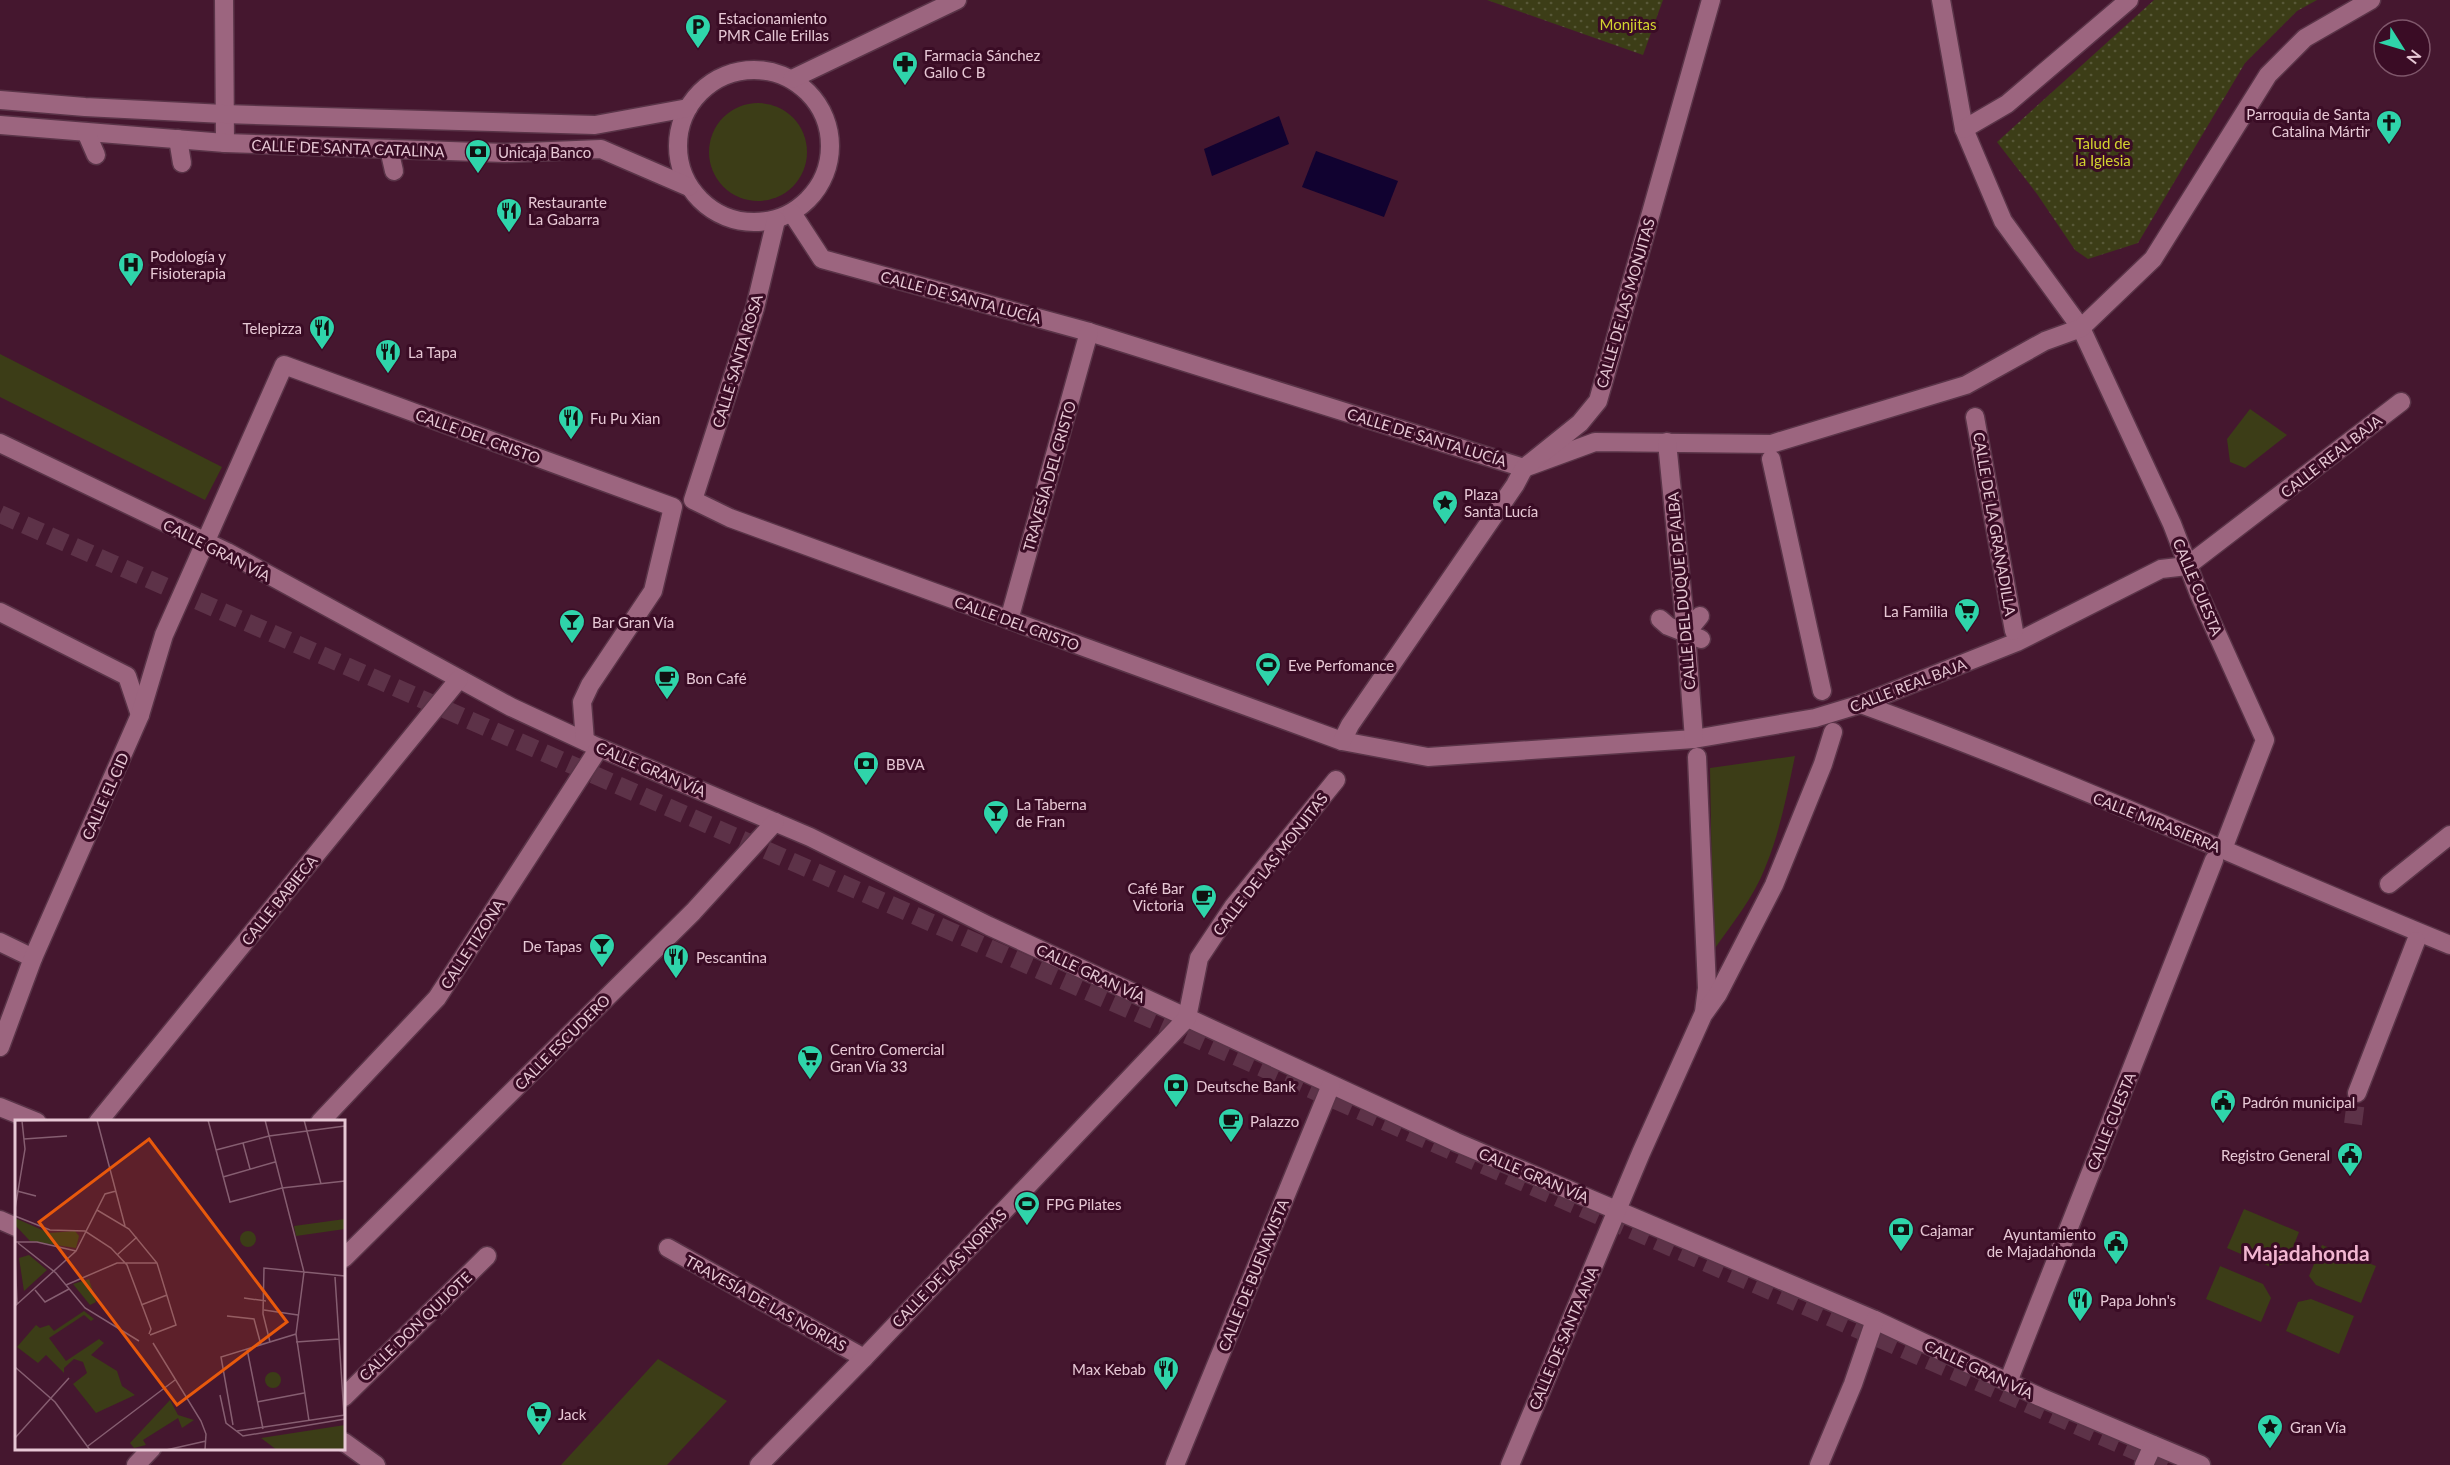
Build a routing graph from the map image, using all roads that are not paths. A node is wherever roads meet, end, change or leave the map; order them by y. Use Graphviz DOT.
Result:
graph roads {
  1 [pos="224,0"];
  2 [pos="957,0"];
  3 [pos="1711,0"];
  4 [pos="1941,0"];
  5 [pos="2129,0"];
  6 [pos="2371,0"];
  7 [pos="792,80"];
  8 [pos="0,100"];
  9 [pos="688,108"];
  10 [pos="224,114"];
  11 [pos="0,125"];
  12 [pos="1964,129"];
  13 [pos="86,132"];
  14 [pos="178,140"];
  15 [pos="225,143"];
  16 [pos="389,149"];
  17 [pos="96,155"];
  18 [pos="182,163"];
  19 [pos="394,171"];
  20 [pos="689,186"];
  21 [pos="784,216"];
  22 [pos="2081,328"];
  23 [pos="1089,332"];
  24 [pos="284,365"];
  25 [pos="2401,402"];
  26 [pos="1976,417"];
  27 [pos="1667,442"];
  28 [pos="0,443"];
  29 [pos="1771,459"];
  30 [pos="1524,468"];
  31 [pos="693,500"];
  32 [pos="206,544"];
  33 [pos="2187,566"];
  34 [pos="0,612"];
  35 [pos="1700,616"];
  36 [pos="1660,619"];
  37 [pos="1008,620"];
  38 [pos="2014,631"];
  39 [pos="1693,636"];
  40 [pos="459,679"];
  41 [pos="1822,691"];
  42 [pos="1861,704"];
  43 [pos="141,716"];
  44 [pos="1833,732"];
  45 [pos="1342,741"];
  46 [pos="592,744"];
  47 [pos="1695,748"];
  48 [pos="1336,780"];
  49 [pos="775,822"];
  50 [pos="2450,836"];
  51 [pos="2219,855"];
  52 [pos="2389,884"];
  53 [pos="2416,941"];
  54 [pos="0,942"];
  55 [pos="2450,945"];
  56 [pos="33,958"];
  57 [pos="1703,1015"];
  58 [pos="1187,1017"];
  59 [pos="0,1047"];
  60 [pos="1331,1084"];
  61 [pos="2357,1093"];
  62 [pos="0,1107"];
  63 [pos="32,1120"];
  64 [pos="100,1120"];
  65 [pos="322,1120"];
  66 [pos="1617,1210"];
  67 [pos="0,1220"];
  68 [pos="15,1227"];
  69 [pos="668,1248"];
  70 [pos="487,1256"];
  71 [pos="345,1257"];
  72 [pos="1875,1320"];
  73 [pos="864,1358"];
  74 [pos="2008,1382"];
  75 [pos="345,1396"];
  76 [pos="345,1443"];
  77 [pos="2153,1444"];
  78 [pos="151,1450"];
  79 [pos="136,1465"];
  80 [pos="376,1465"];
  81 [pos="759,1465"];
  82 [pos="1175,1465"];
  83 [pos="1510,1465"];
  84 [pos="1819,1465"];
  85 [pos="2144,1465"];
  86 [pos="2201,1465"];
  1 -- 10 [label="street"];
  2 -- 7 [label="street"];
  3 -- 30 [label="street, CALLE DE LAS MONJITAS"];
  4 -- 12 [label="street"];
  5 -- 12 [label="street"];
  6 -- 22 [label="street"];
  7 -- 9 [label="street"];
  7 -- 21 [label="street"];
  8 -- 10 [label="street, CALLE DE SANTA CATALINA"];
  9 -- 10 [label="street, CALLE DE SANTA CATALINA"];
  9 -- 20 [label="street"];
  10 -- 15 [label="street"];
  11 -- 13 [label="street, CALLE DE SANTA CATALINA"];
  12 -- 22 [label="street"];
  13 -- 14 [label="street, CALLE DE SANTA CATALINA"];
  13 -- 17 [label="street"];
  14 -- 15 [label="street, CALLE DE SANTA CATALINA"];
  14 -- 18 [label="street"];
  15 -- 16 [label="street, CALLE DE SANTA CATALINA"];
  16 -- 19 [label="street"];
  16 -- 20 [label="street, CALLE DE SANTA CATALINA"];
  20 -- 21 [label="street"];
  21 -- 23 [label="street, CALLE DE SANTA LUCÍA"];
  21 -- 31 [label="street, CALLE SANTA ROSA"];
  22 -- 27 [label="street, CALLE DE SANTA LUCÍA"];
  22 -- 33 [label="street, CALLE CUESTA"];
  23 -- 30 [label="street, CALLE DE SANTA LUCÍA"];
  23 -- 37 [label="street, TRAVESÍA DEL CRISTO"];
  24 -- 32 [label="street, CALLE EL CID"];
  24 -- 46 [label="street, CALLE DEL CRISTO"];
  25 -- 33 [label="street, CALLE REAL BAJA"];
  26 -- 38 [label="street, CALLE DE LA GRANADILLA"];
  27 -- 30 [label="street, CALLE DE SANTA LUCÍA"];
  27 -- 39 [label="street, CALLE DEL DUQUE DE ALBA"];
  28 -- 32 [label="street, CALLE GRAN VÍA"];
  29 -- 41 [label="street"];
  30 -- 45 [label="street, CALLE DE LAS MONJITAS"];
  31 -- 37 [label="street, CALLE DEL CRISTO"];
  32 -- 40 [label="street, CALLE GRAN VÍA"];
  32 -- 43 [label="street, CALLE EL CID"];
  33 -- 42 [label="street, CALLE REAL BAJA"];
  33 -- 51 [label="street, CALLE CUESTA"];
  34 -- 43 [label="street"];
  35 -- 39 [label="street"];
  36 -- 39 [label="street"];
  37 -- 45 [label="street, CALLE DEL CRISTO"];
  39 -- 47 [label="street, CALLE DEL DUQUE DE ALBA"];
  40 -- 46 [label="street, CALLE GRAN VÍA"];
  40 -- 64 [label="street, CALLE BABIECA"];
  42 -- 47 [label="street, CALLE REAL BAJA"];
  42 -- 51 [label="street, CALLE MIRASIERRA"];
  43 -- 56 [label="street, CALLE EL CID"];
  44 -- 57 [label="street, CALLE DEL DUQUE DE ALBA"];
  45 -- 47 [label="street, CALLE REAL BAJA"];
  46 -- 49 [label="street, CALLE GRAN VÍA"];
  46 -- 65 [label="street, CALLE TIZONA"];
  47 -- 57 [label="street, CALLE DEL DUQUE DE ALBA"];
  48 -- 58 [label="street, CALLE DE LAS MONJITAS"];
  49 -- 58 [label="street, CALLE GRAN VÍA"];
  49 -- 71 [label="street, CALLE ESCUDERO"];
  50 -- 52 [label="street"];
  51 -- 55 [label="street, CALLE MIRASIERRA"];
  51 -- 74 [label="street, CALLE CUESTA"];
  53 -- 61 [label="street"];
  54 -- 56 [label="street"];
  56 -- 59 [label="street, CALLE EL CID"];
  57 -- 66 [label="street, CALLE DEL DUQUE DE ALBA"];
  58 -- 60 [label="street, CALLE GRAN VÍA"];
  58 -- 73 [label="street, CALLE DE LAS NORIAS"];
  60 -- 66 [label="street, CALLE GRAN VÍA"];
  60 -- 82 [label="street, CALLE DE BUENAVISTA"];
  62 -- 63 [label="street"];
  66 -- 72 [label="street, CALLE GRAN VÍA"];
  66 -- 83 [label="street, CALLE DE SANTA ANA"];
  67 -- 68 [label="street"];
  69 -- 73 [label="street, TRAVESÍA DE LAS NORIAS"];
  70 -- 75 [label="street, CALLE DON QUIJOTE"];
  72 -- 74 [label="street, CALLE GRAN VÍA"];
  72 -- 84 [label="street"];
  73 -- 81 [label="street, CALLE DE LAS NORIAS"];
  74 -- 77 [label="street, CALLE GRAN VÍA"];
  76 -- 80 [label="street"];
  77 -- 85 [label="street"];
  77 -- 86 [label="street, CALLE GRAN VÍA"];
  78 -- 79 [label="street"];
}
